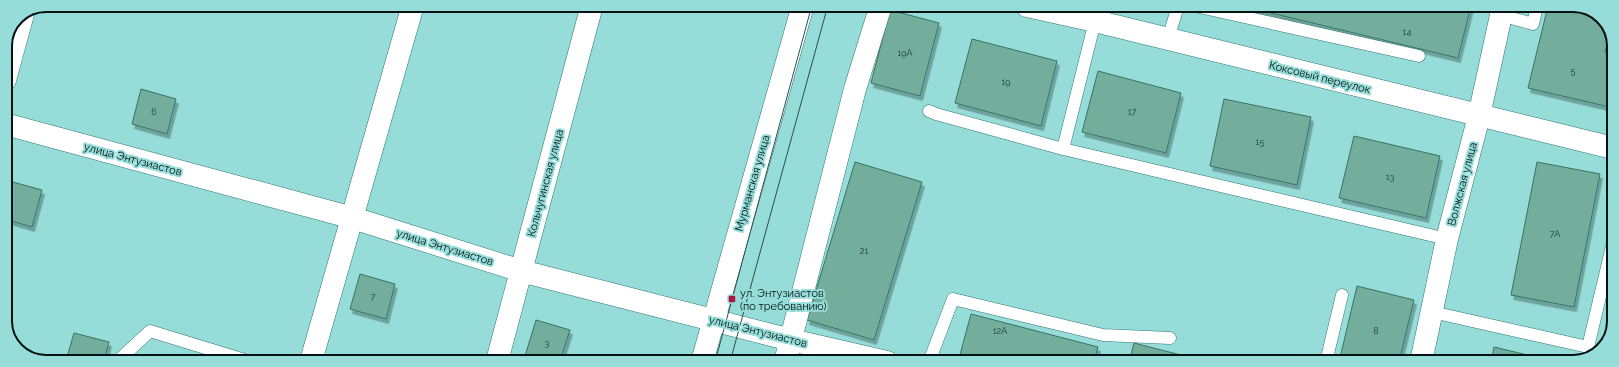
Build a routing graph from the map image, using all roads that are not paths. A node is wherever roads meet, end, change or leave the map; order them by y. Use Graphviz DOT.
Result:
graph roads {
  1 [pos="411,12"];
  2 [pos="590,12"];
  3 [pos="801,12"];
  4 [pos="879,12"];
  5 [pos="1054,12"];
  6 [pos="1176,12"];
  7 [pos="1222,12"];
  8 [pos="1497,12"];
  9 [pos="1505,12"];
  10 [pos="1536,12"];
  11 [pos="1095,21"];
  12 [pos="20,24"];
  13 [pos="1168,39"];
  14 [pos="12,54"];
  15 [pos="1419,56"];
  16 [pos="930,111"];
  17 [pos="1479,116"];
  18 [pos="12,126"];
  19 [pos="1607,146"];
  20 [pos="1063,149"];
  21 [pos="353,218"];
  22 [pos="1447,239"];
  23 [pos="1607,267"];
  24 [pos="521,271"];
  25 [pos="1342,295"];
  26 [pos="1432,312"];
  27 [pos="714,319"];
  28 [pos="1170,338"];
  29 [pos="791,340"];
  30 [pos="126,355"];
  31 [pos="228,355"];
  32 [pos="313,355"];
  33 [pos="499,355"];
  34 [pos="704,355"];
  35 [pos="787,355"];
  36 [pos="857,355"];
  37 [pos="932,355"];
  38 [pos="1328,355"];
  39 [pos="1422,355"];
  1 -- 21 [label="street"];
  2 -- 24 [label="street, Кольчугинская улица"];
  3 -- 27 [label="street, Мурманская улица"];
  4 -- 29 [label="street"];
  5 -- 11 [label="street, Коксовый переулок"];
  6 -- 13 [label="lane"];
  7 -- 15 [label="lane"];
  8 -- 17 [label="street, Волжская улица"];
  9 -- 10 [label="lane"];
  11 -- 13 [label="street, Коксовый переулок"];
  11 -- 20 [label="lane"];
  12 -- 14 [label="street"];
  13 -- 17 [label="street, Коксовый переулок"];
  16 -- 20 [label="lane"];
  17 -- 19 [label="street, Коксовый переулок"];
  17 -- 22 [label="street, Волжская улица"];
  18 -- 21 [label="street, улица Энтузиастов"];
  20 -- 22 [label="lane"];
  21 -- 24 [label="street, улица Энтузиастов"];
  21 -- 32 [label="street"];
  22 -- 26 [label="street, Волжская улица"];
  23 -- 26 [label="lane"];
  24 -- 27 [label="street, улица Энтузиастов"];
  24 -- 33 [label="street, Кольчугинская улица"];
  25 -- 38 [label="lane"];
  26 -- 39 [label="street, Волжская улица"];
  27 -- 29 [label="street, улица Энтузиастов"];
  27 -- 34 [label="street, Мурманская улица"];
  28 -- 37 [label="lane"];
  29 -- 35 [label="street"];
  29 -- 36 [label="street, улица Энтузиастов"];
  30 -- 31 [label="lane"];
}
